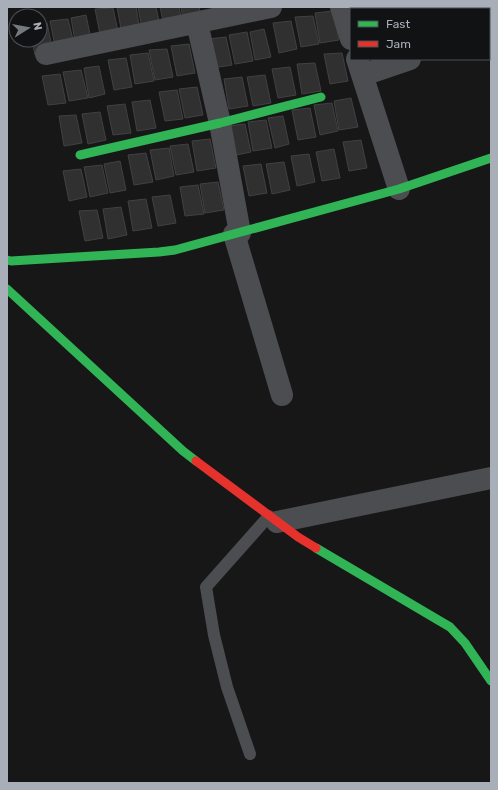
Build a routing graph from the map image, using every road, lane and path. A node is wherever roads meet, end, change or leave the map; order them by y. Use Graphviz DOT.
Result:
graph roads {
  1 [pos="271,7"];
  2 [pos="341,7"];
  3 [pos="197,23"];
  4 [pos="350,36"];
  5 [pos="46,54"];
  6 [pos="404,60"];
  7 [pos="360,67"];
  8 [pos="321,97"];
  9 [pos="220,123"];
  10 [pos="80,155"];
  11 [pos="491,158"];
  12 [pos="399,189"];
  13 [pos="237,233"];
  14 [pos="7,260"];
  15 [pos="7,289"];
  16 [pos="282,395"];
  17 [pos="491,478"];
  18 [pos="273,519"];
  19 [pos="491,681"];
  20 [pos="250,754"];
  1 -- 3 [label="street"];
  2 -- 4 [label="street"];
  3 -- 5 [label="street"];
  3 -- 9 [label="street"];
  6 -- 7 [label="street"];
  7 -- 12 [label="street"];
  8 -- 9 [label="street"];
  9 -- 10 [label="street"];
  9 -- 13 [label="street"];
  11 -- 12 [label="street"];
  12 -- 13 [label="street"];
  13 -- 14 [label="street"];
  13 -- 16 [label="street"];
  15 -- 18 [label="street"];
  17 -- 18 [label="street"];
  18 -- 19 [label="street"];
  18 -- 20 [label="lane"];
}
